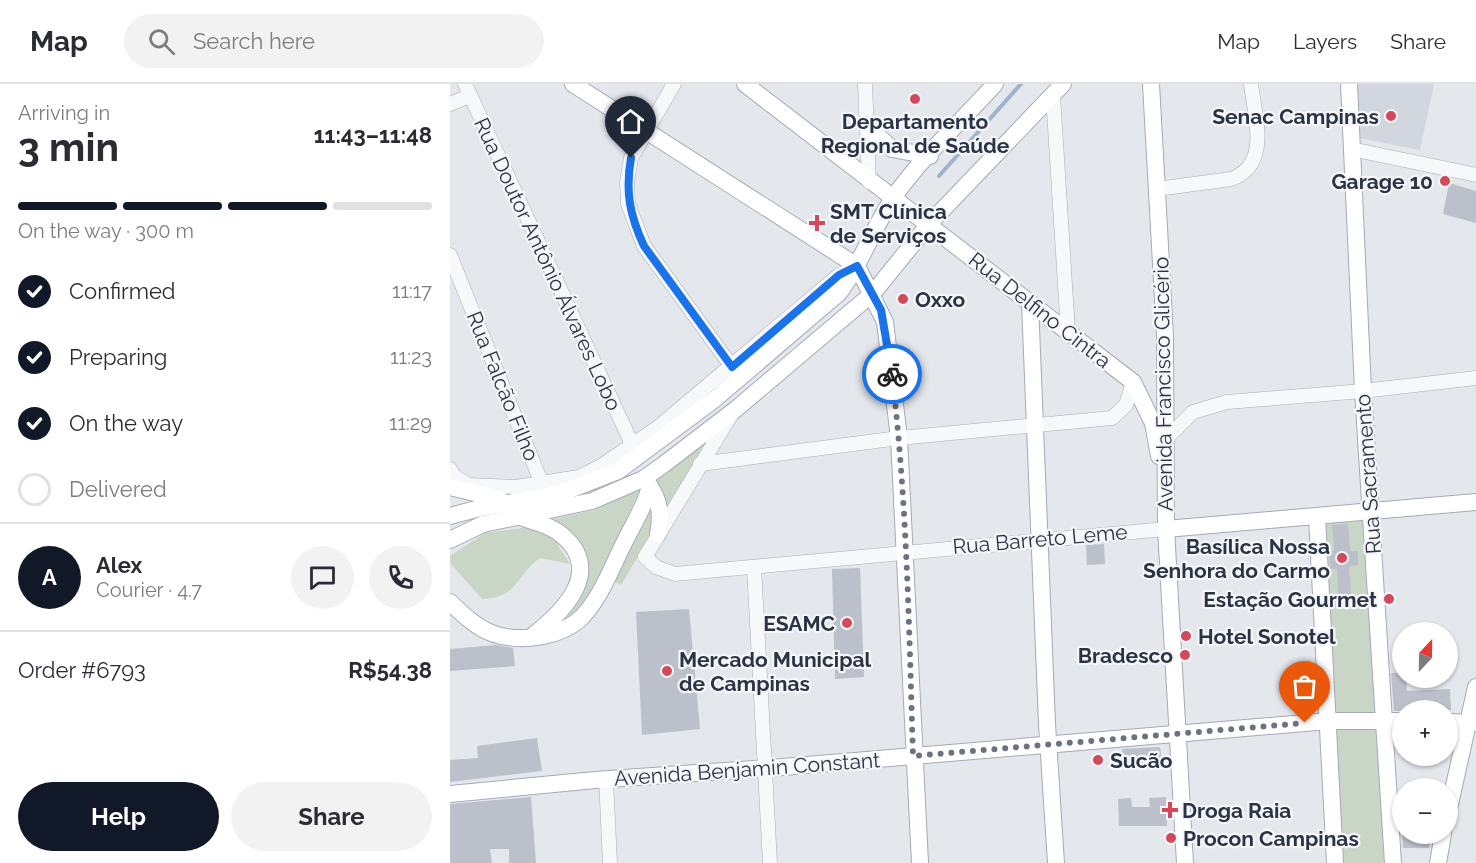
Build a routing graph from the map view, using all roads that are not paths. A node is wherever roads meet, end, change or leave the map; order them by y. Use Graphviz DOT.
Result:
graph roads {
  1 [pos="573,84"];
  2 [pos="674,84"];
  3 [pos="745,84"];
  4 [pos="865,84"];
  5 [pos="995,84"];
  6 [pos="1150,84"];
  7 [pos="1251,84"];
  8 [pos="1349,84"];
  9 [pos="467,90"];
  10 [pos="1058,90"];
  11 [pos="450,104"];
  12 [pos="867,126"];
  13 [pos="646,131"];
  14 [pos="1351,149"];
  15 [pos="930,156"];
  16 [pos="1476,176"];
  17 [pos="869,182"];
  18 [pos="1157,189"];
  19 [pos="892,199"];
  20 [pos="929,224"];
  21 [pos="450,255"];
  22 [pos="856,267"];
  23 [pos="873,293"];
  24 [pos="1030,303"];
  25 [pos="1068,332"];
  26 [pos="732,367"];
  27 [pos="1476,378"];
  28 [pos="1133,382"];
  29 [pos="1363,391"];
  30 [pos="736,409"];
  31 [pos="1033,424"];
  32 [pos="899,438"];
  33 [pos="1167,438"];
  34 [pos="632,444"];
  35 [pos="700,464"];
  36 [pos="450,469"];
  37 [pos="618,471"];
  38 [pos="646,482"];
  39 [pos="542,484"];
  40 [pos="1164,486"];
  41 [pos="450,488"];
  42 [pos="516,500"];
  43 [pos="1476,502"];
  44 [pos="1371,511"];
  45 [pos="452,515"];
  46 [pos="522,517"];
  47 [pos="1317,517"];
  48 [pos="1166,529"];
  49 [pos="658,534"];
  50 [pos="450,540"];
  51 [pos="1040,540"];
  52 [pos="907,550"];
  53 [pos="754,567"];
  54 [pos="450,602"];
  55 [pos="530,637"];
  56 [pos="1476,687"];
  57 [pos="1329,720"];
  58 [pos="1383,721"];
  59 [pos="1392,721"];
  60 [pos="1472,723"];
  61 [pos="1179,733"];
  62 [pos="1048,744"];
  63 [pos="913,756"];
  64 [pos="765,768"];
  65 [pos="1457,778"];
  66 [pos="606,779"];
  67 [pos="450,794"];
  68 [pos="1441,844"];
  69 [pos="610,863"];
  70 [pos="770,863"];
  71 [pos="920,863"];
  72 [pos="1056,863"];
  73 [pos="1185,863"];
  74 [pos="1335,863"];
  75 [pos="1393,863"];
  76 [pos="1438,863"];
  1 -- 13 [label="main road"];
  2 -- 13 [label="street"];
  3 -- 17 [label="main road, Rua Delfino Cintra"];
  4 -- 12 [label="street"];
  5 -- 15 [label="main road"];
  6 -- 18 [label="main road, Avenida Francisco Glicério"];
  7 -- 18 [label="street"];
  8 -- 14 [label="main road, Rua Sacramento"];
  9 -- 11 [label="street"];
  9 -- 34 [label="street, Rua Doutor Antônio Álvares Lobo"];
  10 -- 20 [label="main road"];
  10 -- 25 [label="street"];
  12 -- 15 [label="main road"];
  12 -- 17 [label="street"];
  13 -- 22 [label="main road"];
  13 -- 26 [label="street"];
  14 -- 16 [label="street"];
  14 -- 29 [label="main road, Rua Sacramento"];
  15 -- 19 [label="main road"];
  17 -- 19 [label="main road, Rua Delfino Cintra"];
  18 -- 33 [label="main road, Avenida Francisco Glicério"];
  19 -- 20 [label="main road, Rua Delfino Cintra"];
  19 -- 22 [label="main road"];
  20 -- 23 [label="main road"];
  20 -- 24 [label="main road, Rua Delfino Cintra"];
  21 -- 39 [label="street, Rua Falcão Filho"];
  22 -- 23 [label="main road"];
  22 -- 26 [label="street"];
  22 -- 37 [label="main road"];
  23 -- 30 [label="main road"];
  23 -- 32 [label="main road"];
  24 -- 25 [label="main road, Rua Delfino Cintra"];
  24 -- 31 [label="main road"];
  25 -- 28 [label="main road, Rua Delfino Cintra"];
  26 -- 34 [label="street"];
  27 -- 29 [label="street"];
  28 -- 31 [label="street"];
  28 -- 40 [label="main road, Rua Delfino Cintra"];
  29 -- 33 [label="street"];
  29 -- 44 [label="main road, Rua Sacramento"];
  30 -- 35 [label="street"];
  30 -- 38 [label="main road"];
  31 -- 32 [label="street"];
  31 -- 51 [label="main road"];
  32 -- 35 [label="street"];
  32 -- 52 [label="main road"];
  33 -- 40 [label="main road, Avenida Francisco Glicério"];
  34 -- 39 [label="street"];
  35 -- 49 [label="street"];
  36 -- 39 [label="street"];
  37 -- 38 [label="main road"];
  37 -- 42 [label="main road"];
  38 -- 46 [label="main road"];
  38 -- 49 [label="main road"];
  38 -- 55 [label="main road"];
  40 -- 48 [label="main road, Avenida Francisco Glicério"];
  41 -- 42 [label="main road"];
  42 -- 45 [label="main road"];
  43 -- 44 [label="main road, Rua Barreto Leme"];
  44 -- 47 [label="main road, Rua Barreto Leme"];
  44 -- 58 [label="main road, Rua Sacramento"];
  46 -- 50 [label="main road"];
  46 -- 55 [label="main road"];
  47 -- 48 [label="main road, Rua Barreto Leme"];
  47 -- 57 [label="main road"];
  48 -- 51 [label="street, Rua Barreto Leme"];
  48 -- 61 [label="main road, Avenida Francisco Glicério"];
  49 -- 53 [label="street, Rua Barreto Leme"];
  51 -- 52 [label="street, Rua Barreto Leme"];
  51 -- 62 [label="main road"];
  52 -- 53 [label="street, Rua Barreto Leme"];
  52 -- 63 [label="main road"];
  53 -- 64 [label="street"];
  54 -- 55 [label="main road"];
  56 -- 60 [label="main road"];
  57 -- 58 [label="main road, Avenida Benjamin Constant"];
  57 -- 61 [label="main road, Avenida Benjamin Constant"];
  57 -- 74 [label="main road"];
  58 -- 59 [label="main road, Avenida Benjamin Constant"];
  58 -- 75 [label="main road, Rua Sacramento"];
  60 -- 65 [label="main road"];
  61 -- 62 [label="main road, Avenida Benjamin Constant"];
  61 -- 73 [label="main road, Avenida Francisco Glicério"];
  62 -- 63 [label="main road, Avenida Benjamin Constant"];
  62 -- 72 [label="main road"];
  63 -- 64 [label="main road, Avenida Benjamin Constant"];
  63 -- 71 [label="main road"];
  64 -- 66 [label="main road, Avenida Benjamin Constant"];
  64 -- 70 [label="street"];
  66 -- 67 [label="main road, Avenida Benjamin Constant"];
  66 -- 69 [label="street"];
  68 -- 76 [label="main road"];
}
